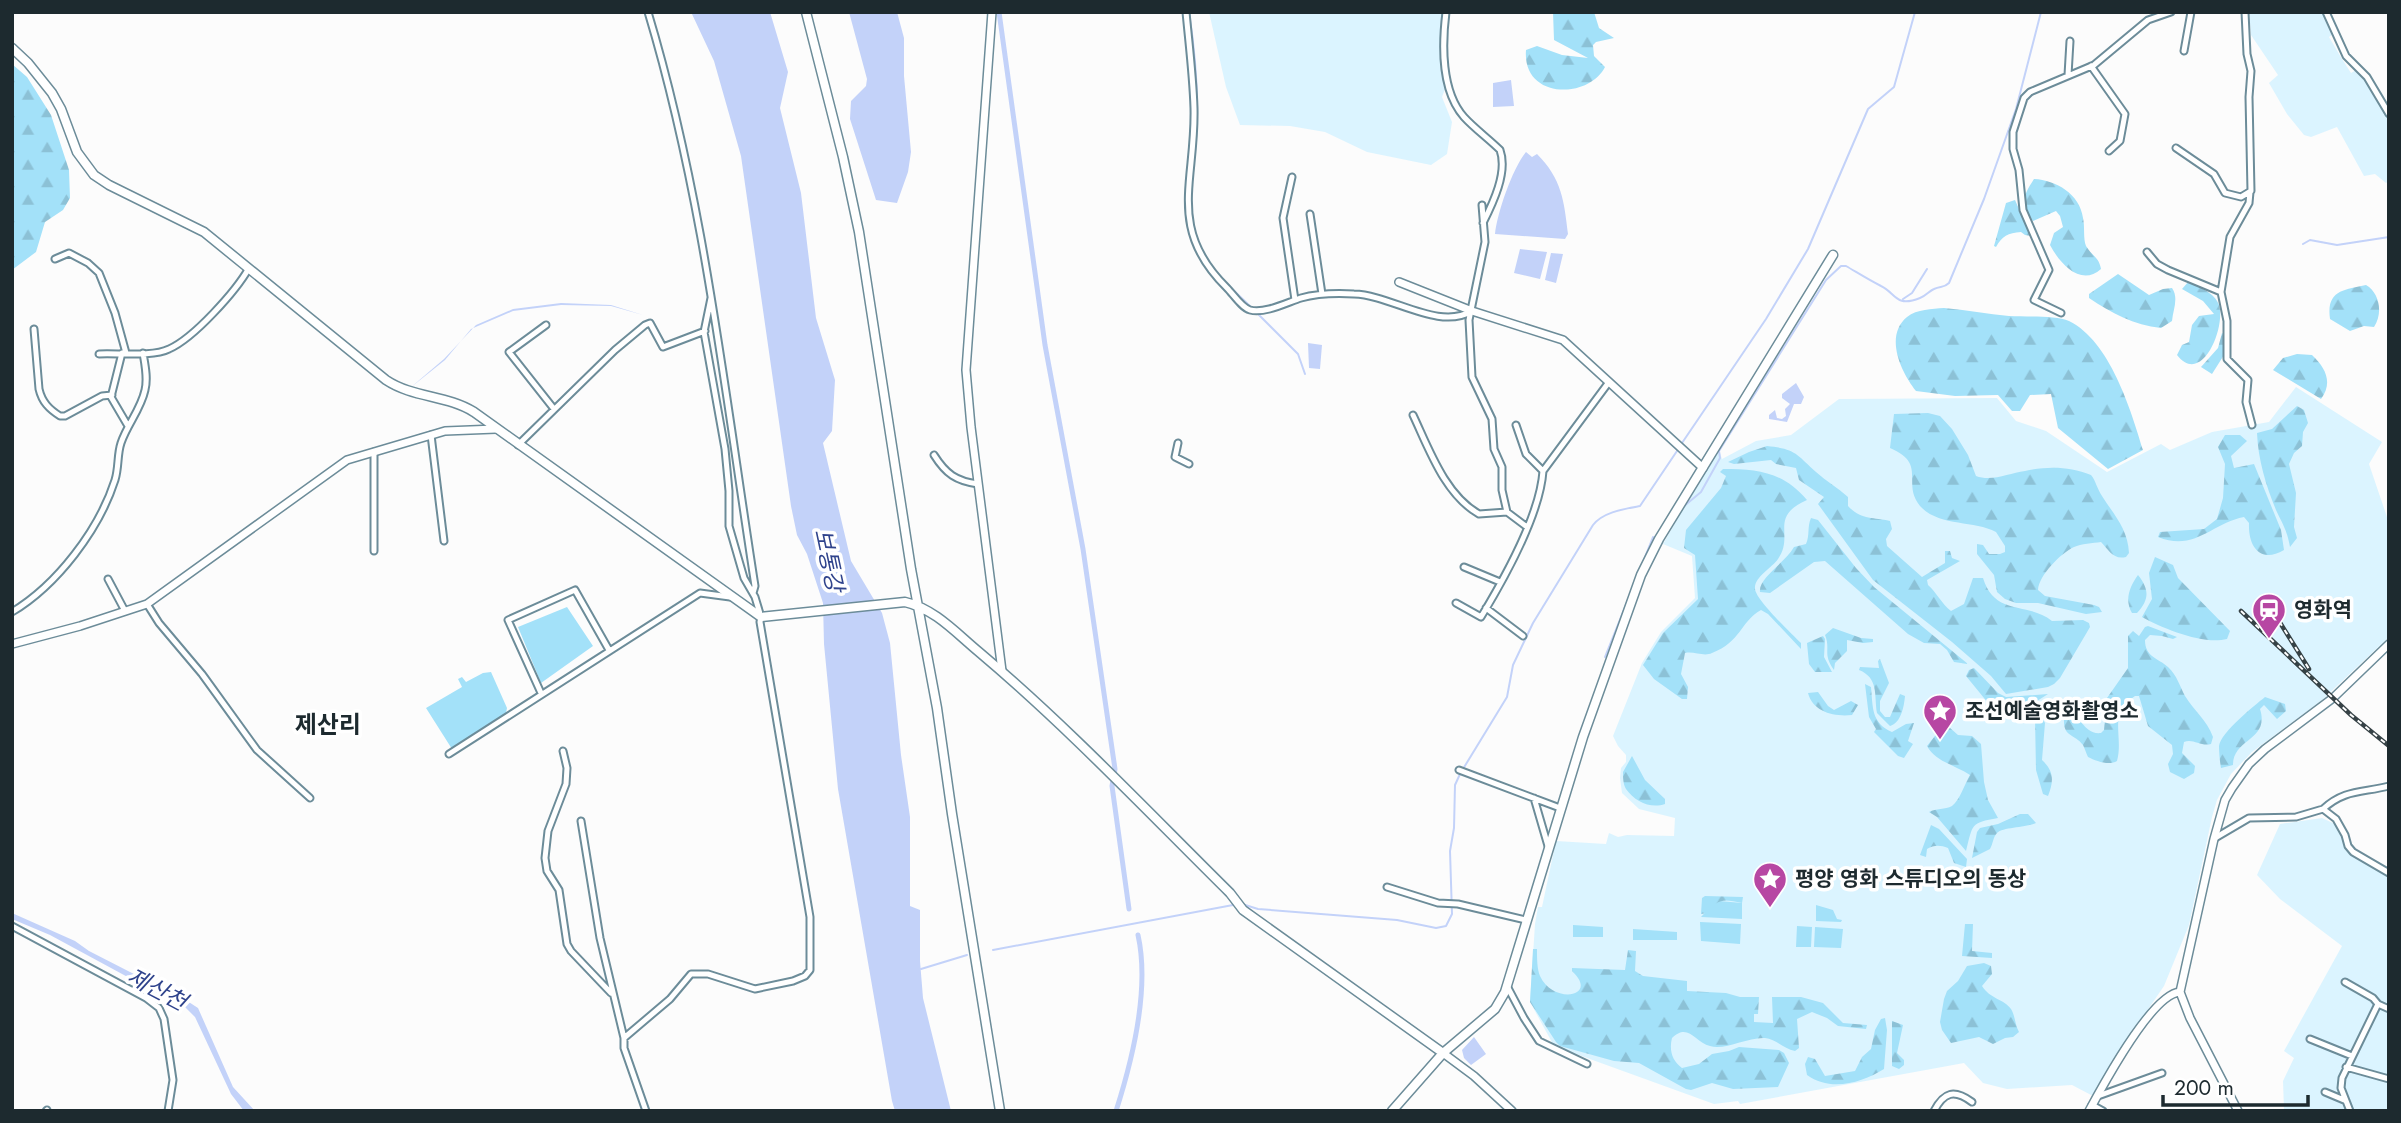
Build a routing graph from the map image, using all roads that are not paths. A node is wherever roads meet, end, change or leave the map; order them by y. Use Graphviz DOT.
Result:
graph roads {
  1 [pos="648,12"];
  2 [pos="806,12"];
  3 [pos="992,12"];
  4 [pos="1186,12"];
  5 [pos="1446,12"];
  6 [pos="2171,12"];
  7 [pos="2191,12"];
  8 [pos="2245,12"];
  9 [pos="2326,12"];
  10 [pos="2070,41"];
  11 [pos="12,48"];
  12 [pos="2183,51"];
  13 [pos="2091,66"];
  14 [pos="2068,75"];
  15 [pos="2389,114"];
  16 [pos="2176,148"];
  17 [pos="2109,151"];
  18 [pos="1292,177"];
  19 [pos="2250,192"];
  20 [pos="1482,205"];
  21 [pos="1310,214"];
  22 [pos="1483,223"];
  23 [pos="2147,252"];
  24 [pos="1833,255"];
  25 [pos="55,258"];
  26 [pos="249,268"];
  27 [pos="1399,282"];
  28 [pos="2221,292"];
  29 [pos="1322,294"];
  30 [pos="710,298"];
  31 [pos="1295,300"];
  32 [pos="1472,311"];
  33 [pos="2060,313"];
  34 [pos="546,325"];
  35 [pos="34,329"];
  36 [pos="705,331"];
  37 [pos="124,353"];
  38 [pos="143,353"];
  39 [pos="99,354"];
  40 [pos="1609,382"];
  41 [pos="112,395"];
  42 [pos="554,409"];
  43 [pos="1413,415"];
  44 [pos="128,425"];
  45 [pos="1516,425"];
  46 [pos="2252,425"];
  47 [pos="496,429"];
  48 [pos="430,435"];
  49 [pos="1178,443"];
  50 [pos="518,445"];
  51 [pos="374,452"];
  52 [pos="934,455"];
  53 [pos="1188,464"];
  54 [pos="1703,468"];
  55 [pos="1543,471"];
  56 [pos="978,484"];
  57 [pos="1507,512"];
  58 [pos="1527,527"];
  59 [pos="444,541"];
  60 [pos="374,551"];
  61 [pos="1464,567"];
  62 [pos="108,579"];
  63 [pos="1500,582"];
  64 [pos="753,593"];
  65 [pos="730,597"];
  66 [pos="1456,603"];
  67 [pos="147,604"];
  68 [pos="919,605"];
  69 [pos="1486,608"];
  70 [pos="125,611"];
  71 [pos="12,612"];
  72 [pos="761,617"];
  73 [pos="1523,636"];
  74 [pos="12,644"];
  75 [pos="2389,644"];
  76 [pos="609,650"];
  77 [pos="1002,671"];
  78 [pos="541,693"];
  79 [pos="563,751"];
  80 [pos="449,754"];
  81 [pos="1460,770"];
  82 [pos="2389,786"];
  83 [pos="310,798"];
  84 [pos="1534,798"];
  85 [pos="1560,808"];
  86 [pos="2323,809"];
  87 [pos="580,821"];
  88 [pos="2214,839"];
  89 [pos="1548,846"];
  90 [pos="2389,873"];
  91 [pos="1387,887"];
  92 [pos="1526,920"];
  93 [pos="12,926"];
  94 [pos="2345,982"];
  95 [pos="1507,986"];
  96 [pos="2180,992"];
  97 [pos="613,995"];
  98 [pos="2378,1004"];
  99 [pos="2389,1009"];
  100 [pos="624,1038"];
  101 [pos="2310,1039"];
  102 [pos="1443,1053"];
  103 [pos="2351,1056"];
  104 [pos="1587,1064"];
  105 [pos="2346,1067"];
  106 [pos="2162,1073"];
  107 [pos="2389,1079"];
  108 [pos="2325,1092"];
  109 [pos="2098,1096"];
  110 [pos="2344,1100"];
  111 [pos="1972,1102"];
  112 [pos="2091,1108"];
  113 [pos="168,1111"];
  114 [pos="646,1111"];
  115 [pos="1000,1111"];
  116 [pos="1392,1111"];
  117 [pos="1512,1111"];
  118 [pos="1934,1111"];
  119 [pos="2104,1111"];
  120 [pos="2238,1111"];
  121 [pos="2350,1111"];
  1 -- 30 [label="street"];
  2 -- 68 [label="main road"];
  3 -- 56 [label="street"];
  4 -- 31 [label="street"];
  5 -- 22 [label="street"];
  6 -- 13 [label="street"];
  7 -- 12 [label="street"];
  8 -- 19 [label="street"];
  9 -- 15 [label="street"];
  10 -- 14 [label="street"];
  11 -- 26 [label="main road"];
  13 -- 14 [label="street"];
  13 -- 17 [label="street"];
  14 -- 33 [label="street"];
  16 -- 19 [label="street"];
  18 -- 31 [label="street"];
  19 -- 28 [label="street"];
  20 -- 22 [label="street"];
  21 -- 29 [label="street"];
  22 -- 32 [label="street"];
  23 -- 28 [label="street"];
  24 -- 54 [label="main road"];
  25 -- 37 [label="street"];
  26 -- 38 [label="street"];
  26 -- 47 [label="main road"];
  27 -- 32 [label="street"];
  28 -- 46 [label="street"];
  29 -- 31 [label="street"];
  29 -- 32 [label="street"];
  30 -- 36 [label="street"];
  30 -- 64 [label="street"];
  32 -- 40 [label="street"];
  32 -- 57 [label="street"];
  34 -- 42 [label="street"];
  35 -- 41 [label="street"];
  36 -- 42 [label="street"];
  36 -- 64 [label="street"];
  37 -- 38 [label="street"];
  37 -- 39 [label="street"];
  37 -- 41 [label="street"];
  38 -- 44 [label="street"];
  40 -- 54 [label="street"];
  40 -- 55 [label="street"];
  41 -- 44 [label="street"];
  42 -- 50 [label="street"];
  43 -- 57 [label="street"];
  44 -- 71 [label="street"];
  45 -- 55 [label="street"];
  47 -- 48 [label="street"];
  47 -- 50 [label="main road"];
  48 -- 51 [label="street"];
  48 -- 59 [label="street"];
  49 -- 53 [label="street"];
  50 -- 65 [label="main road"];
  51 -- 60 [label="street"];
  51 -- 67 [label="street"];
  52 -- 56 [label="street"];
  54 -- 85 [label="main road"];
  55 -- 58 [label="street"];
  56 -- 77 [label="street"];
  57 -- 58 [label="street"];
  58 -- 63 [label="street"];
  61 -- 63 [label="street"];
  62 -- 70 [label="street"];
  63 -- 69 [label="street"];
  64 -- 72 [label="street"];
  65 -- 72 [label="main road"];
  65 -- 76 [label="street"];
  66 -- 69 [label="street"];
  67 -- 70 [label="street"];
  67 -- 83 [label="street"];
  68 -- 72 [label="main road"];
  68 -- 77 [label="main road"];
  68 -- 115 [label="main road"];
  69 -- 73 [label="street"];
  70 -- 74 [label="street"];
  72 -- 100 [label="street"];
  75 -- 88 [label="street"];
  76 -- 78 [label="street"];
  76 -- 78 [label="street"];
  77 -- 102 [label="main road"];
  78 -- 80 [label="street"];
  79 -- 97 [label="street"];
  81 -- 84 [label="street"];
  82 -- 86 [label="street"];
  84 -- 85 [label="street"];
  84 -- 89 [label="street"];
  85 -- 89 [label="main road"];
  86 -- 88 [label="street"];
  86 -- 90 [label="street"];
  87 -- 97 [label="street"];
  88 -- 96 [label="street"];
  89 -- 92 [label="main road"];
  91 -- 92 [label="street"];
  92 -- 95 [label="main road"];
  93 -- 113 [label="street"];
  94 -- 98 [label="street"];
  95 -- 102 [label="main road"];
  95 -- 104 [label="street"];
  96 -- 109 [label="street"];
  96 -- 120 [label="street"];
  97 -- 100 [label="street"];
  98 -- 99 [label="street"];
  98 -- 103 [label="street"];
  100 -- 114 [label="street"];
  101 -- 103 [label="street"];
  102 -- 116 [label="main road"];
  102 -- 117 [label="street"];
  103 -- 105 [label="street"];
  105 -- 107 [label="street"];
  105 -- 110 [label="street"];
  106 -- 109 [label="street"];
  108 -- 110 [label="street"];
  109 -- 112 [label="street"];
  110 -- 121 [label="street"];
  111 -- 118 [label="street"];
  112 -- 119 [label="street"];
}
